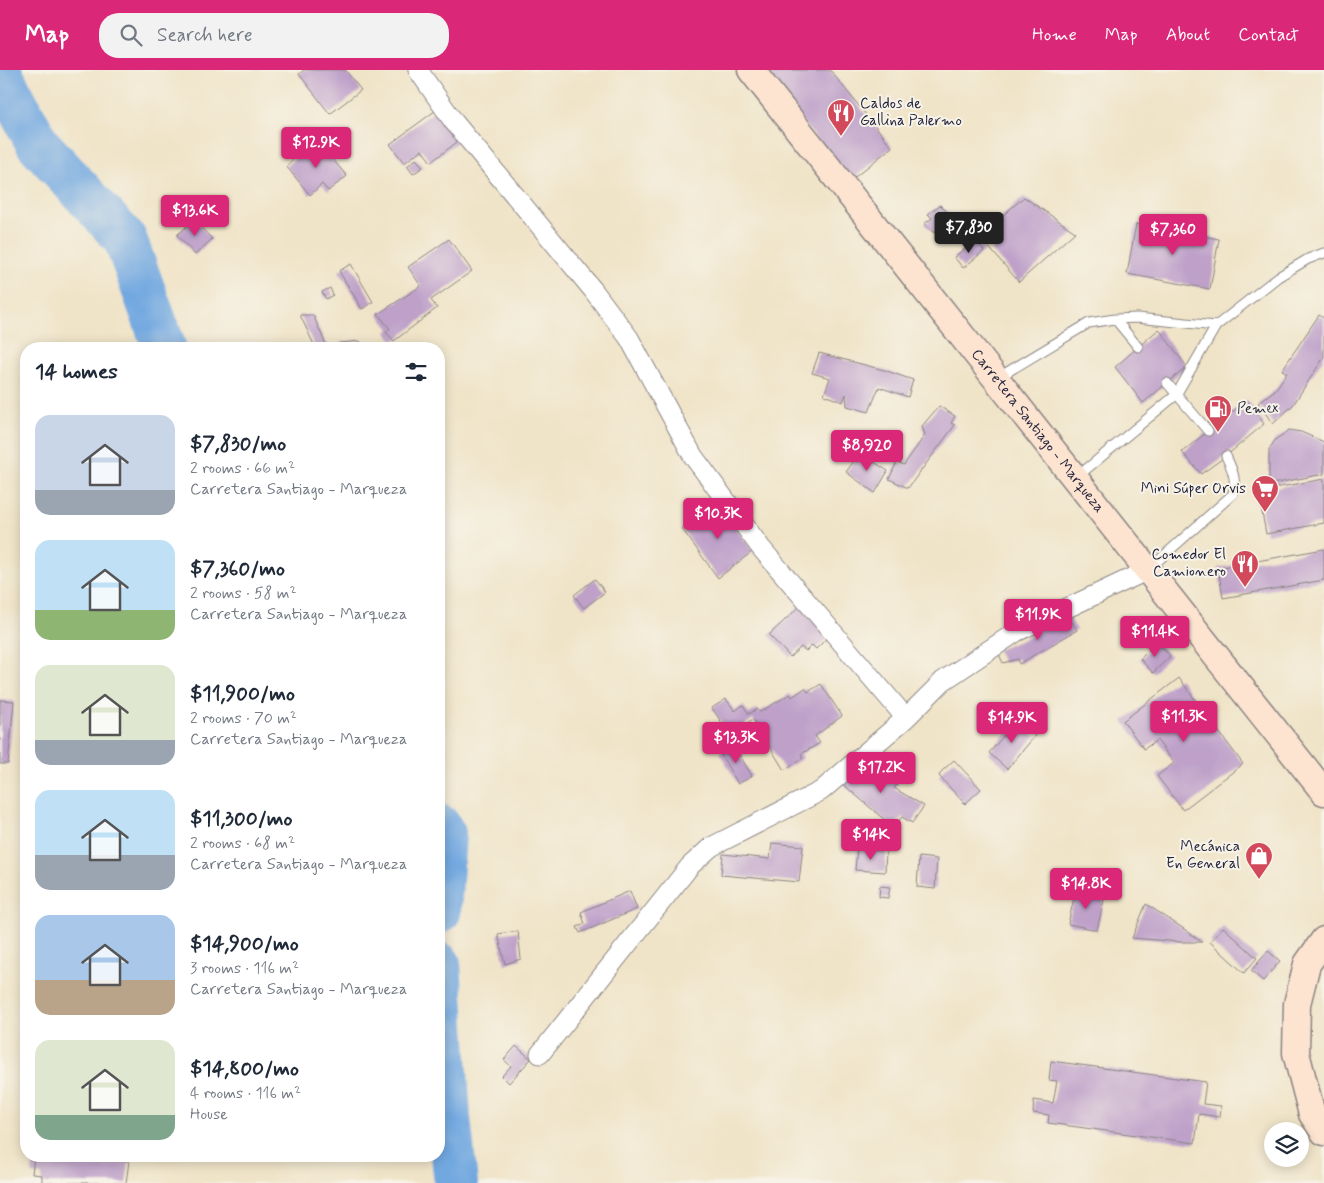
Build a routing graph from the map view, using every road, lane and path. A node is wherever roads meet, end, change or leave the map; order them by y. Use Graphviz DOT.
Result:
graph roads {
  1 [pos="418,70"];
  2 [pos="751,70"];
  3 [pos="1324,253"];
  4 [pos="1115,319"];
  5 [pos="1216,326"];
  6 [pos="1138,347"];
  7 [pos="996,380"];
  8 [pos="1167,383"];
  9 [pos="1176,395"];
  10 [pos="1208,431"];
  11 [pos="1226,456"];
  12 [pos="1076,478"];
  13 [pos="1148,570"];
  14 [pos="906,718"];
  15 [pos="1324,792"];
  16 [pos="1324,940"];
  17 [pos="540,1054"];
  18 [pos="1324,1132"];
  1 -- 14 [label="street"];
  2 -- 7 [label="main road, Carretera Santiago - Marqueza"];
  3 -- 5 [label="lane"];
  4 -- 5 [label="lane"];
  4 -- 6 [label="lane"];
  4 -- 7 [label="lane"];
  5 -- 9 [label="lane"];
  7 -- 12 [label="main road, Carretera Santiago - Marqueza"];
  8 -- 9 [label="lane"];
  9 -- 10 [label="lane"];
  9 -- 12 [label="lane"];
  11 -- 13 [label="lane"];
  12 -- 13 [label="main road, Carretera Santiago - Marqueza"];
  13 -- 14 [label="street"];
  13 -- 15 [label="main road, Carretera Santiago - Marqueza"];
  14 -- 17 [label="street"];
  16 -- 18 [label="main road"];
}
